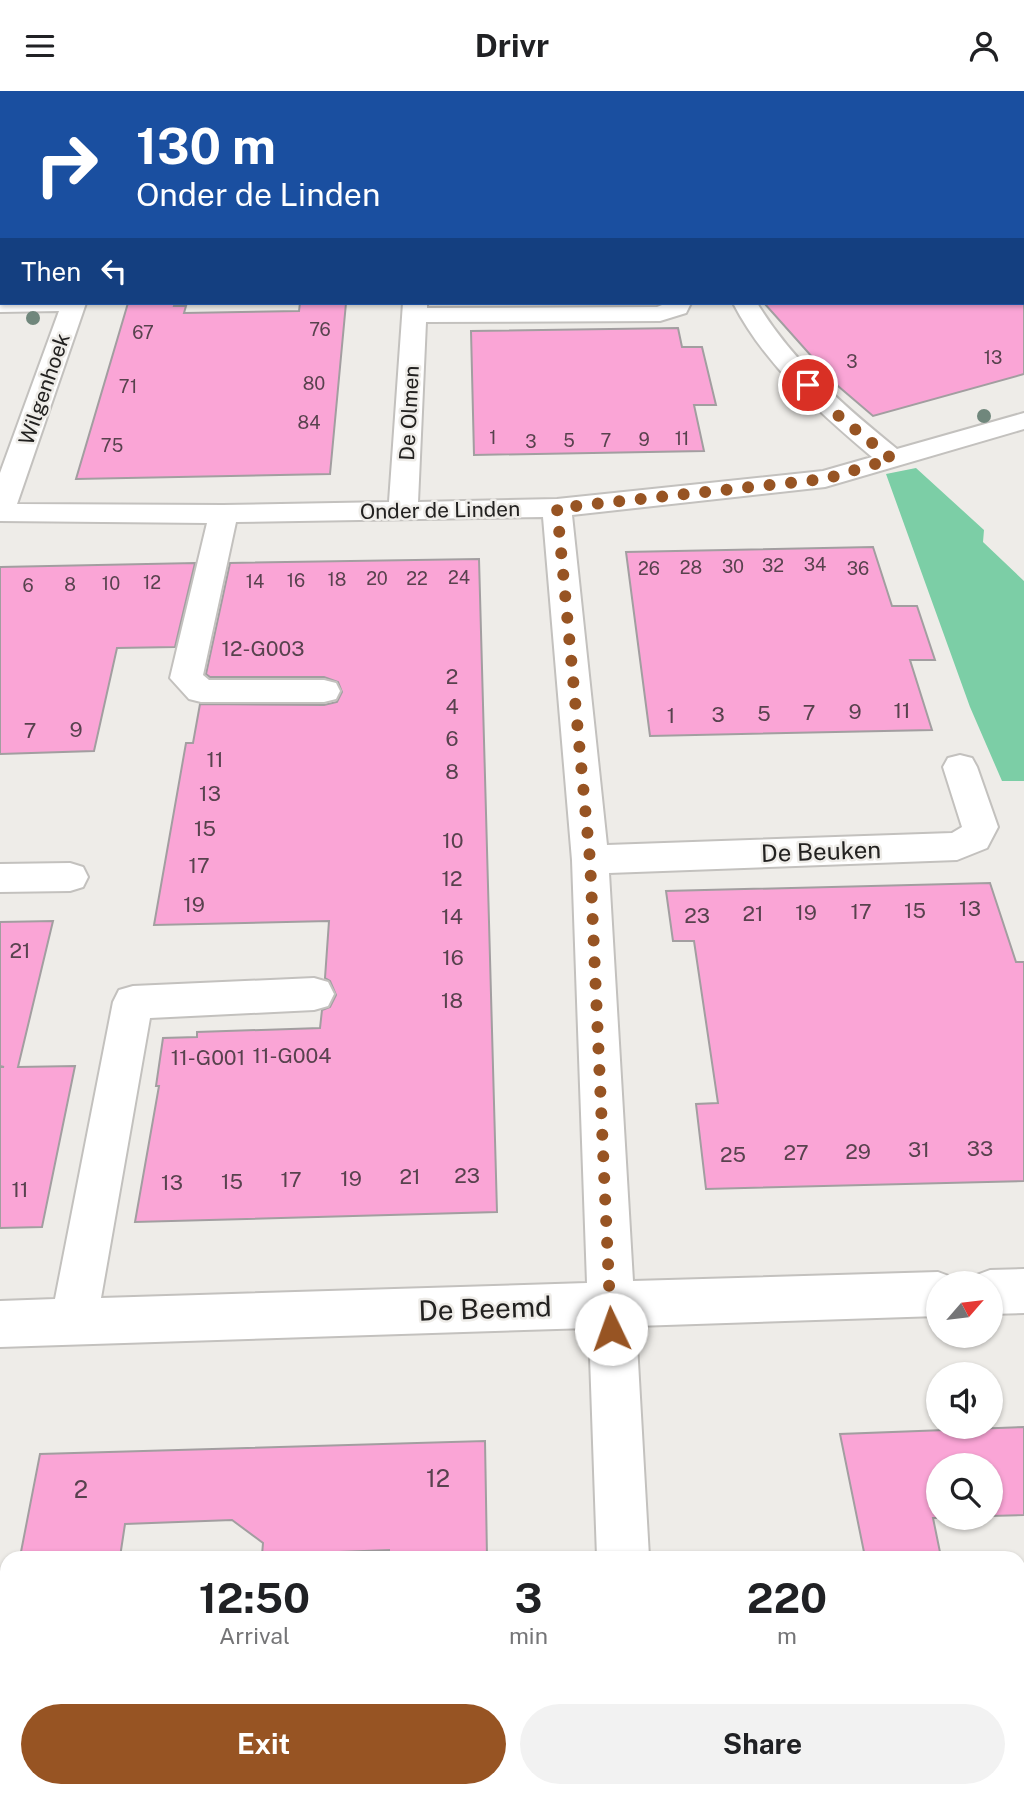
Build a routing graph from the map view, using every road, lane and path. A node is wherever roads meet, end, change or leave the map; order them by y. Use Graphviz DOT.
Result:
graph roads {
  1 [pos="74,305"];
  2 [pos="678,305"];
  3 [pos="746,305"];
  4 [pos="415,309"];
  5 [pos="1024,421"];
  6 [pos="892,459"];
  7 [pos="557,508"];
  8 [pos="403,510"];
  9 [pos="0,512"];
  10 [pos="223,515"];
  11 [pos="324,691"];
  12 [pos="960,767"];
  13 [pos="590,860"];
  14 [pos="70,877"];
  15 [pos="0,878"];
  16 [pos="314,994"];
  17 [pos="1024,1291"];
  18 [pos="1003,1292"];
  19 [pos="926,1294"];
  20 [pos="610,1304"];
  21 [pos="74,1320"];
  22 [pos="0,1324"];
  23 [pos="623,1551"];
  1 -- 9 [label="street, Wilgenhoek"];
  2 -- 4 [label="street, De Olmen"];
  3 -- 6 [label="street"];
  4 -- 8 [label="street, De Olmen"];
  5 -- 6 [label="street, Onder de Linden"];
  6 -- 7 [label="street, Onder de Linden"];
  7 -- 8 [label="street, Onder de Linden"];
  7 -- 13 [label="street"];
  8 -- 10 [label="street, Onder de Linden"];
  9 -- 10 [label="street, Onder de Linden"];
  10 -- 11 [label="street"];
  12 -- 13 [label="street, De Beuken"];
  13 -- 20 [label="street"];
  14 -- 15 [label="street"];
  16 -- 21 [label="street"];
  17 -- 18 [label="street"];
  19 -- 20 [label="street, De Beemd"];
  20 -- 21 [label="street, De Beemd"];
  20 -- 23 [label="street"];
  21 -- 22 [label="street, De Beemd"];
}
